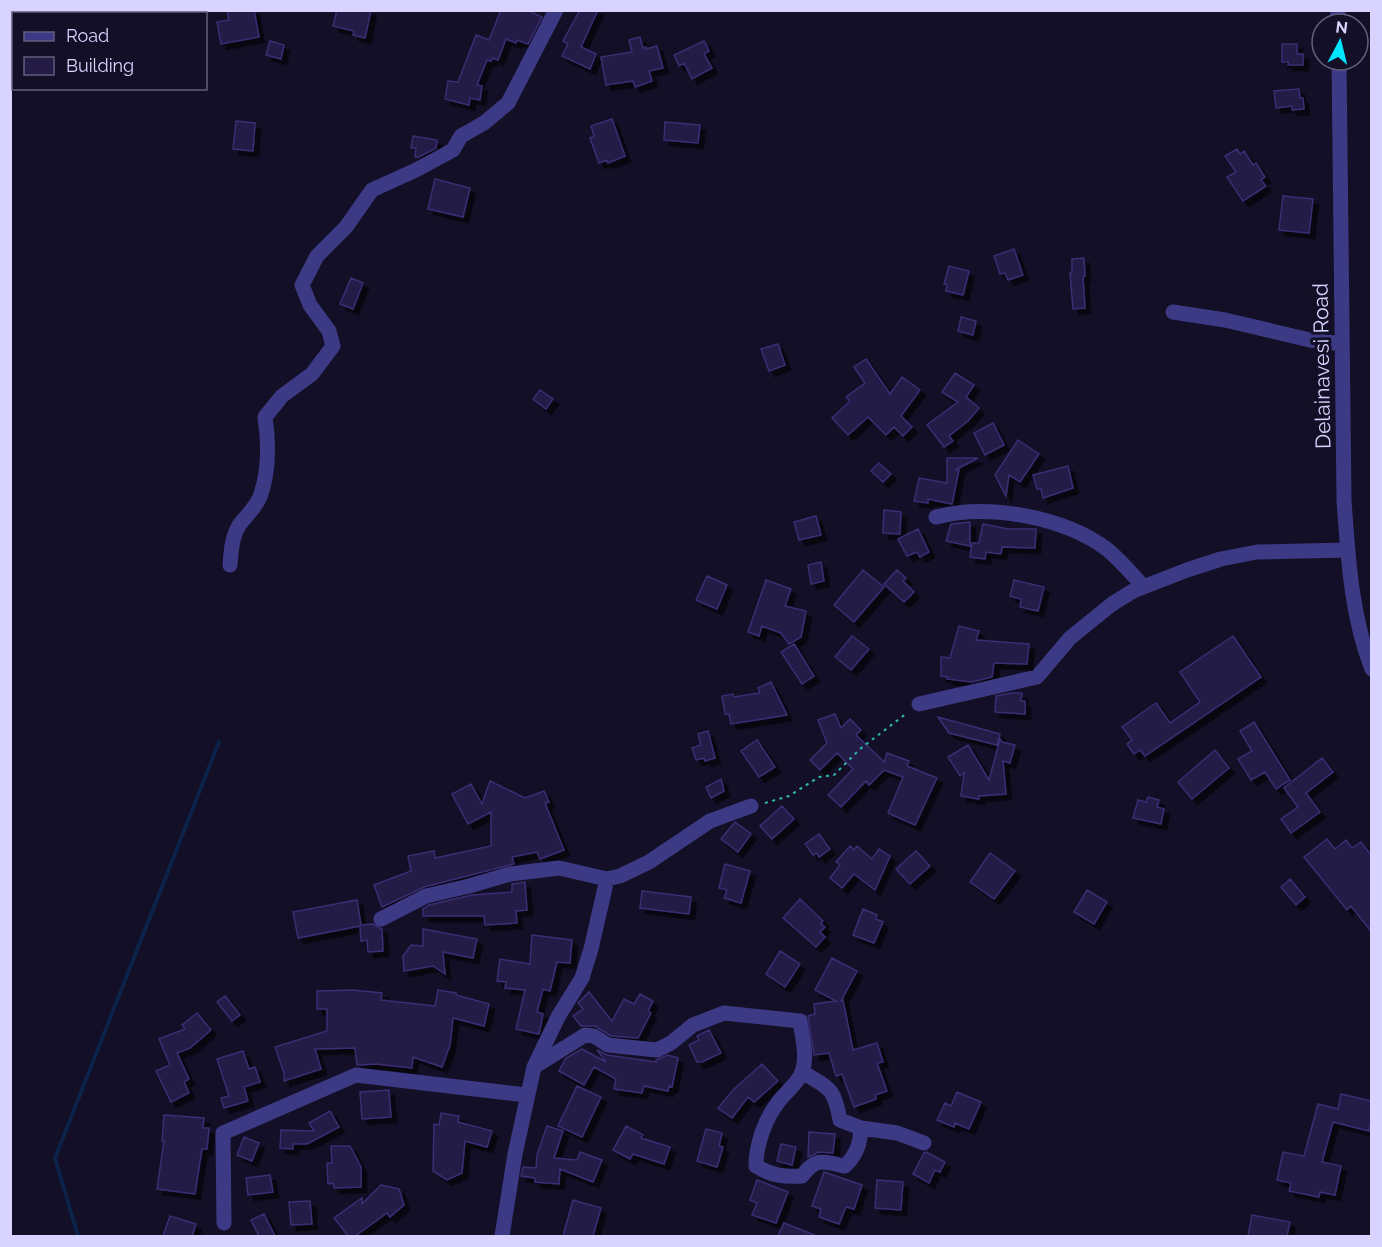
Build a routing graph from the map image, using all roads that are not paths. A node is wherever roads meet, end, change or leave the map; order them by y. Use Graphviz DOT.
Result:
graph roads {
  1 [pos="556,10"];
  2 [pos="1339,72"];
  3 [pos="1173,312"];
  4 [pos="1342,344"];
  5 [pos="936,517"];
  6 [pos="1348,550"];
  7 [pos="230,565"];
  8 [pos="1144,587"];
  9 [pos="1370,656"];
  10 [pos="919,704"];
  11 [pos="751,806"];
  12 [pos="607,879"];
  13 [pos="381,919"];
  14 [pos="534,1067"];
  15 [pos="802,1072"];
  16 [pos="526,1095"];
  17 [pos="861,1128"];
  18 [pos="924,1143"];
  19 [pos="224,1223"];
  20 [pos="502,1236"];
  1 -- 7 [label="street"];
  2 -- 4 [label="street, Delainavesi Road"];
  3 -- 4 [label="street"];
  4 -- 6 [label="street, Delainavesi Road"];
  5 -- 8 [label="street"];
  6 -- 8 [label="street"];
  6 -- 9 [label="street, Delainavesi Road"];
  8 -- 10 [label="street"];
  11 -- 12 [label="street"];
  12 -- 13 [label="street"];
  12 -- 14 [label="street"];
  14 -- 15 [label="street"];
  14 -- 16 [label="street"];
  15 -- 17 [label="street"];
  15 -- 17 [label="street"];
  16 -- 19 [label="street"];
  16 -- 20 [label="street"];
  17 -- 18 [label="street"];
}
